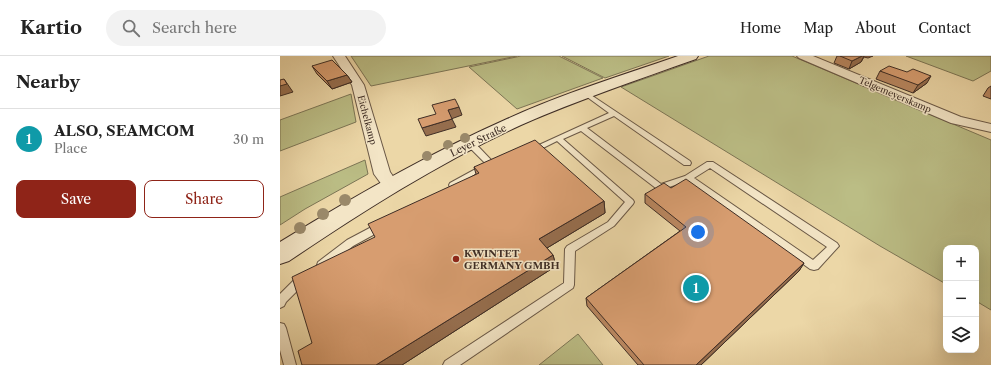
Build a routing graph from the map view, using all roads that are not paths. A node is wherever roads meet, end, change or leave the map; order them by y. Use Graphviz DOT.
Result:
graph roads {
  1 [pos="339,56"];
  2 [pos="692,56"];
  3 [pos="803,56"];
  4 [pos="586,93"];
  5 [pos="614,113"];
  6 [pos="582,128"];
  7 [pos="989,128"];
  8 [pos="559,139"];
  9 [pos="470,143"];
  10 [pos="527,152"];
  11 [pos="687,163"];
  12 [pos="688,178"];
  13 [pos="391,185"];
  14 [pos="443,191"];
  15 [pos="390,221"];
  16 [pos="280,254"];
  17 [pos="280,303"];
  18 [pos="280,328"];
  19 [pos="290,365"];
  20 [pos="449,365"];
  1 -- 13 [label="street, Eichelkamp"];
  2 -- 4 [label="street, Leyer Straße"];
  3 -- 7 [label="street, Telgemeyerskamp"];
  4 -- 5 [label="lane"];
  4 -- 9 [label="street, Leyer Straße"];
  5 -- 6 [label="lane"];
  5 -- 11 [label="lane"];
  6 -- 8 [label="lane"];
  6 -- 12 [label="lane"];
  8 -- 10 [label="lane"];
  8 -- 20 [label="lane"];
  9 -- 13 [label="street, Leyer Straße"];
  9 -- 14 [label="lane"];
  12 -- 12 [label="lane"];
  13 -- 16 [label="street, Leyer Straße"];
  15 -- 17 [label="lane"];
  18 -- 19 [label="lane"];
}
